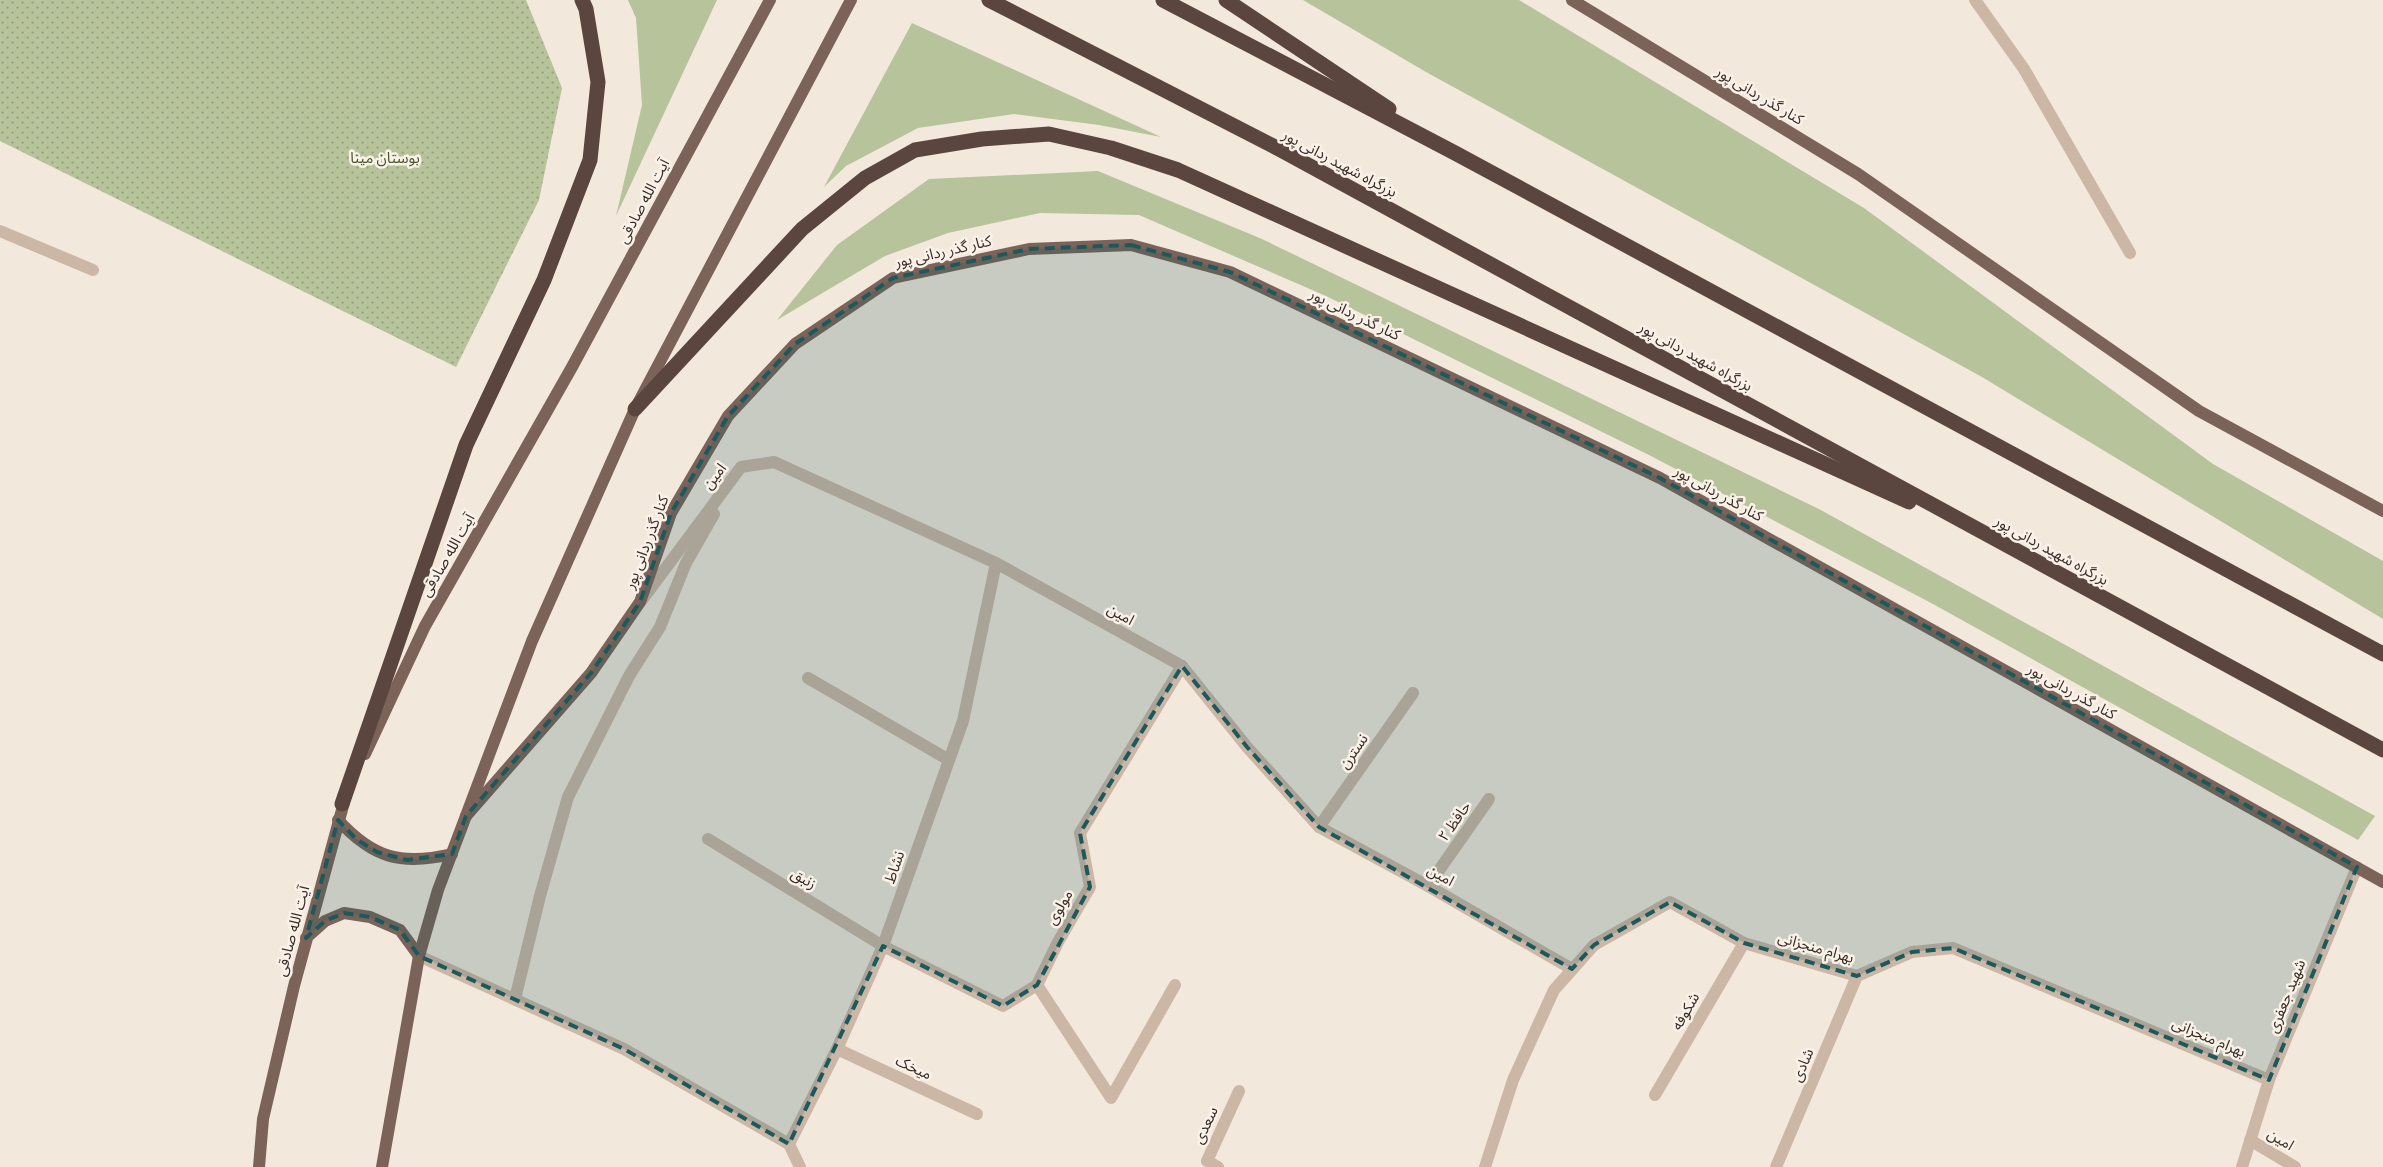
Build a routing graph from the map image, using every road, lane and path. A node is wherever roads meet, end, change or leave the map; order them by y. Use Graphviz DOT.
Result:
graph roads {
  1 [pos="582,0"];
  2 [pos="770,0"];
  3 [pos="851,0"];
  4 [pos="989,0"];
  5 [pos="1163,0"];
  6 [pos="1226,0"];
  7 [pos="1572,0"];
  8 [pos="1975,0"];
  9 [pos="1455,153"];
  10 [pos="0,231"];
  11 [pos="2130,253"];
  12 [pos="93,270"];
  13 [pos="635,409"];
  14 [pos="741,467"];
  15 [pos="2383,511"];
  16 [pos="2022,554"];
  17 [pos="996,563"];
  18 [pos="640,602"];
  19 [pos="2383,654"];
  20 [pos="1182,666"];
  21 [pos="808,678"];
  22 [pos="1413,693"];
  23 [pos="2383,750"];
  24 [pos="949,760"];
  25 [pos="1489,799"];
  26 [pos="342,804"];
  27 [pos="466,816"];
  28 [pos="338,820"];
  29 [pos="1319,827"];
  30 [pos="708,839"];
  31 [pos="452,854"];
  32 [pos="2357,867"];
  33 [pos="2383,882"];
  34 [pos="1428,886"];
  35 [pos="306,938"];
  36 [pos="1744,943"];
  37 [pos="883,946"];
  38 [pos="419,956"];
  39 [pos="1572,969"];
  40 [pos="1857,976"];
  41 [pos="1037,985"];
  42 [pos="1175,985"];
  43 [pos="515,999"];
  44 [pos="837,1049"];
  45 [pos="2269,1080"];
  46 [pos="1239,1091"];
  47 [pos="1654,1096"];
  48 [pos="978,1114"];
  49 [pos="2250,1140"];
  50 [pos="789,1144"];
  51 [pos="259,1167"];
  52 [pos="382,1167"];
  53 [pos="800,1167"];
  54 [pos="1218,1167"];
  55 [pos="1485,1167"];
  56 [pos="1776,1167"];
  57 [pos="2242,1167"];
  58 [pos="2296,1167"];
  1 -- 26 [label="highway"];
  2 -- 26 [label="main road, آیت الله صادقی"];
  3 -- 13 [label="main road"];
  4 -- 16 [label="highway, بزرگراه شهید ردانی پور"];
  5 -- 9 [label="highway"];
  6 -- 9 [label="highway"];
  7 -- 15 [label="main road, کنار گذر ردانی پور"];
  8 -- 11 [label="street"];
  9 -- 19 [label="highway"];
  10 -- 12 [label="street"];
  13 -- 16 [label="highway"];
  13 -- 27 [label="main road"];
  14 -- 17 [label="street, امین"];
  14 -- 18 [label="street, امین"];
  14 -- 43 [label="street"];
  16 -- 23 [label="highway, بزرگراه شهید ردانی پور"];
  17 -- 20 [label="street, امین"];
  17 -- 24 [label="street, نشاط"];
  18 -- 27 [label="main road, کنار گذر ردانی پور"];
  18 -- 32 [label="main road, کنار گذر ردانی پور"];
  20 -- 29 [label="street, امین"];
  20 -- 41 [label="street, مولوی"];
  21 -- 24 [label="street"];
  22 -- 29 [label="street, نسترن"];
  24 -- 37 [label="street, نشاط"];
  25 -- 34 [label="street, حافظ ۲"];
  26 -- 28 [label="main road, آیت الله صادقی"];
  27 -- 31 [label="main road"];
  28 -- 31 [label="main road"];
  28 -- 35 [label="main road, آیت الله صادقی"];
  29 -- 34 [label="street, امین"];
  30 -- 37 [label="street, زنبق"];
  31 -- 38 [label="main road"];
  32 -- 33 [label="main road, کنار گذر ردانی پور"];
  32 -- 45 [label="street, شهید جعفری"];
  34 -- 39 [label="street, امین"];
  35 -- 38 [label="main road"];
  35 -- 51 [label="main road, آیت الله صادقی"];
  36 -- 39 [label="street, بهرام منجزانی"];
  36 -- 40 [label="street, بهرام منجزانی"];
  36 -- 47 [label="street, شکوفه"];
  37 -- 41 [label="street"];
  37 -- 44 [label="street, نشاط"];
  38 -- 43 [label="street"];
  38 -- 52 [label="main road"];
  39 -- 55 [label="street, بهرام منجزانی"];
  40 -- 45 [label="street, بهرام منجزانی"];
  40 -- 56 [label="street, شادی"];
  41 -- 42 [label="street"];
  43 -- 50 [label="street"];
  44 -- 48 [label="street, میخک"];
  44 -- 50 [label="street, نشاط"];
  45 -- 49 [label="street, شهید جعفری"];
  46 -- 54 [label="street, سعدی"];
  49 -- 57 [label="street, شهید جعفری"];
  49 -- 58 [label="street, امین"];
  50 -- 53 [label="street"];
}
